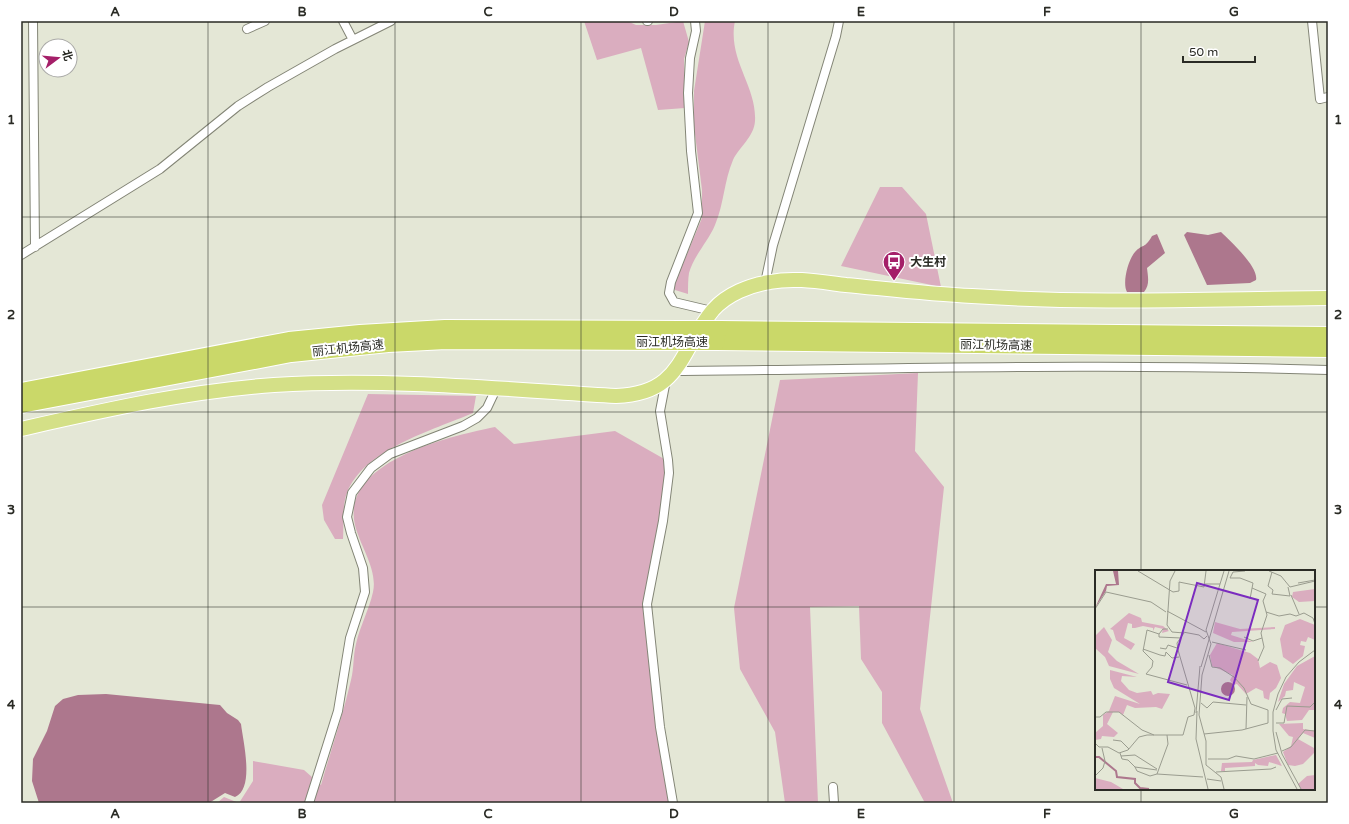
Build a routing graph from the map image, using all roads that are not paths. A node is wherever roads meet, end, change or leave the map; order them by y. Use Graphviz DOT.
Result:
graph roads {
  1 [pos="33,21"];
  2 [pos="265,21"];
  3 [pos="343,21"];
  4 [pos="391,21"];
  5 [pos="695,21"];
  6 [pos="839,21"];
  7 [pos="1312,21"];
  8 [pos="247,29"];
  9 [pos="353,40"];
  10 [pos="1328,97"];
  11 [pos="34,247"];
  12 [pos="21,255"];
  13 [pos="765,283"];
  14 [pos="1328,298"];
  15 [pos="712,311"];
  16 [pos="1328,335"];
  17 [pos="678,336"];
  18 [pos="719,336"];
  19 [pos="1328,349"];
  20 [pos="1328,370"];
  21 [pos="670,375"];
  22 [pos="496,389"];
  23 [pos="21,391"];
  24 [pos="21,405"];
  25 [pos="21,429"];
  26 [pos="833,787"];
  27 [pos="309,803"];
  28 [pos="673,803"];
  29 [pos="834,803"];
  1 -- 11 [label="street"];
  2 -- 8 [label="street"];
  3 -- 9 [label="street"];
  4 -- 9 [label="street"];
  5 -- 15 [label="street"];
  6 -- 13 [label="street"];
  7 -- 10 [label="street"];
  9 -- 11 [label="street"];
  11 -- 12 [label="street"];
  13 -- 14 [label="highway"];
  13 -- 15 [label="highway"];
  15 -- 21 [label="highway"];
  16 -- 18 [label="highway, 丽江机场高速"];
  17 -- 18 [label="highway, 丽江机场高速, bridge"];
  17 -- 23 [label="highway, 丽江机场高速"];
  17 -- 24 [label="highway, 丽江机场高速"];
  18 -- 19 [label="highway, 丽江机场高速"];
  20 -- 21 [label="street"];
  21 -- 22 [label="highway"];
  21 -- 28 [label="street"];
  22 -- 25 [label="highway"];
  22 -- 27 [label="street"];
  26 -- 29 [label="street"];
}
